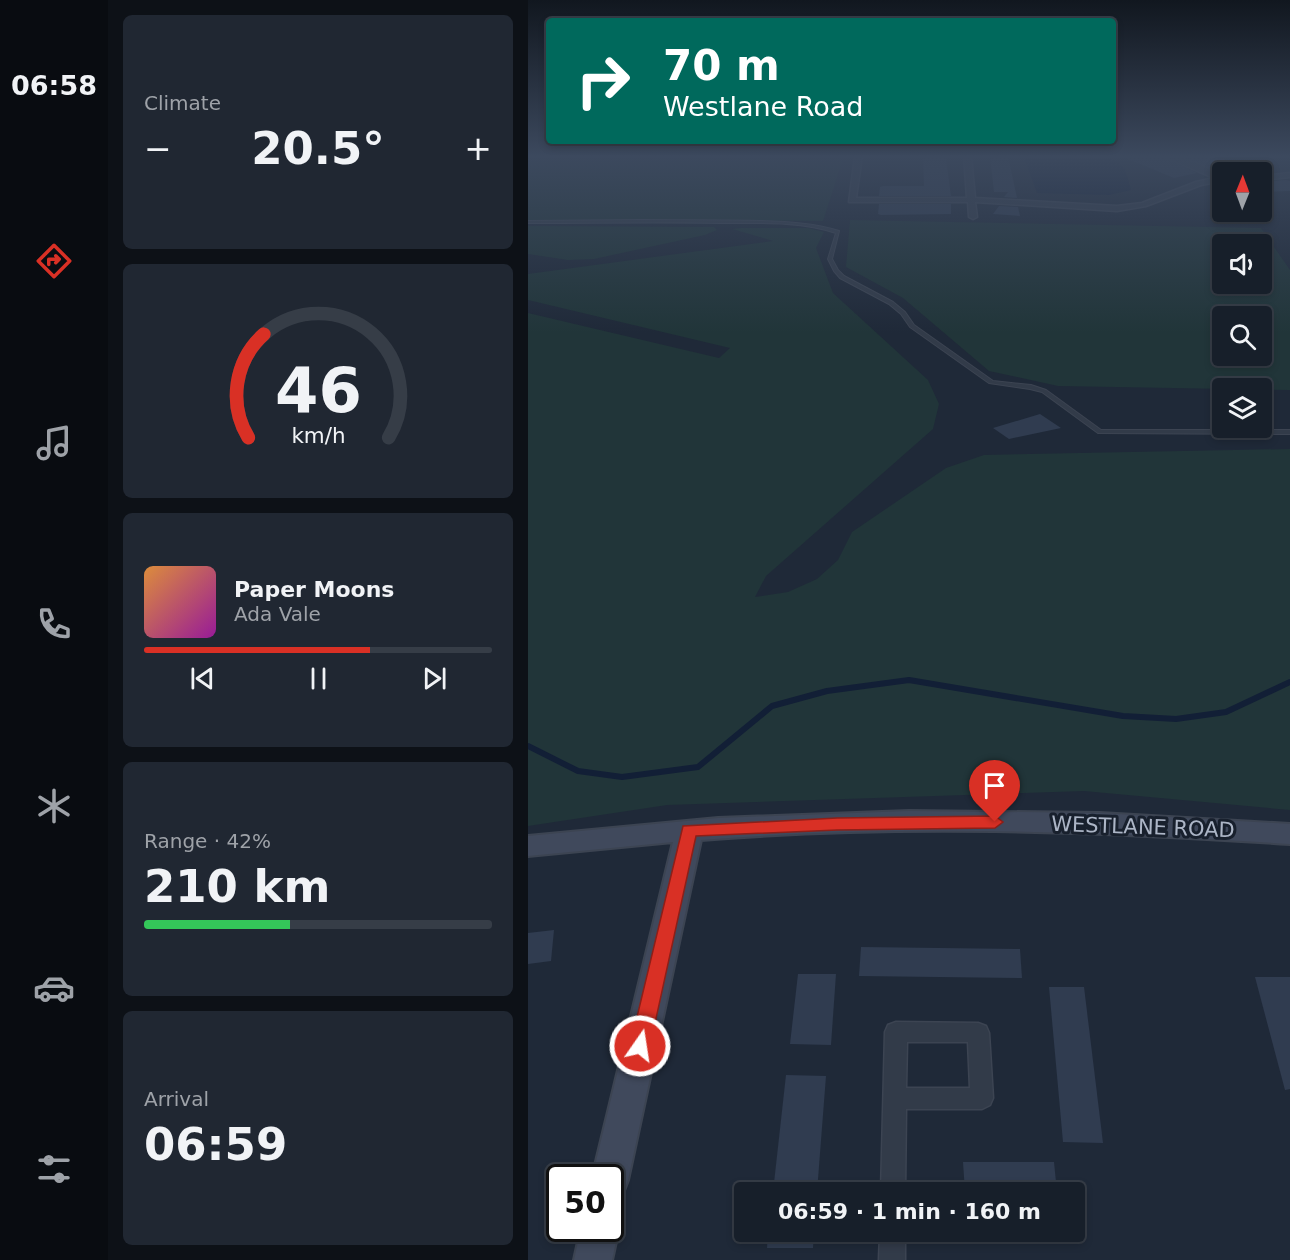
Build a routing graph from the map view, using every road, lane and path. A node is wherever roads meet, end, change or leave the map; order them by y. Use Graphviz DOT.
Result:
graph roads {
  1 [pos="528,222"];
  2 [pos="1290,432"];
  3 [pos="689,831"];
  4 [pos="1290,834"];
  5 [pos="528,846"];
  6 [pos="895,1099"];
  7 [pos="614,1164"];
  8 [pos="893,1182"];
  9 [pos="596,1242"];
  10 [pos="893,1242"];
  11 [pos="592,1260"];
  12 [pos="892,1260"];
  1 -- 2 [label="lane"];
  3 -- 4 [label="main road, WESTLANE ROAD"];
  3 -- 5 [label="main road, WESTLANE ROAD"];
  3 -- 7 [label="main road"];
  6 -- 6 [label="street"];
  6 -- 8 [label="street"];
  9 -- 11 [label="main road"];
  10 -- 12 [label="street"];
}
